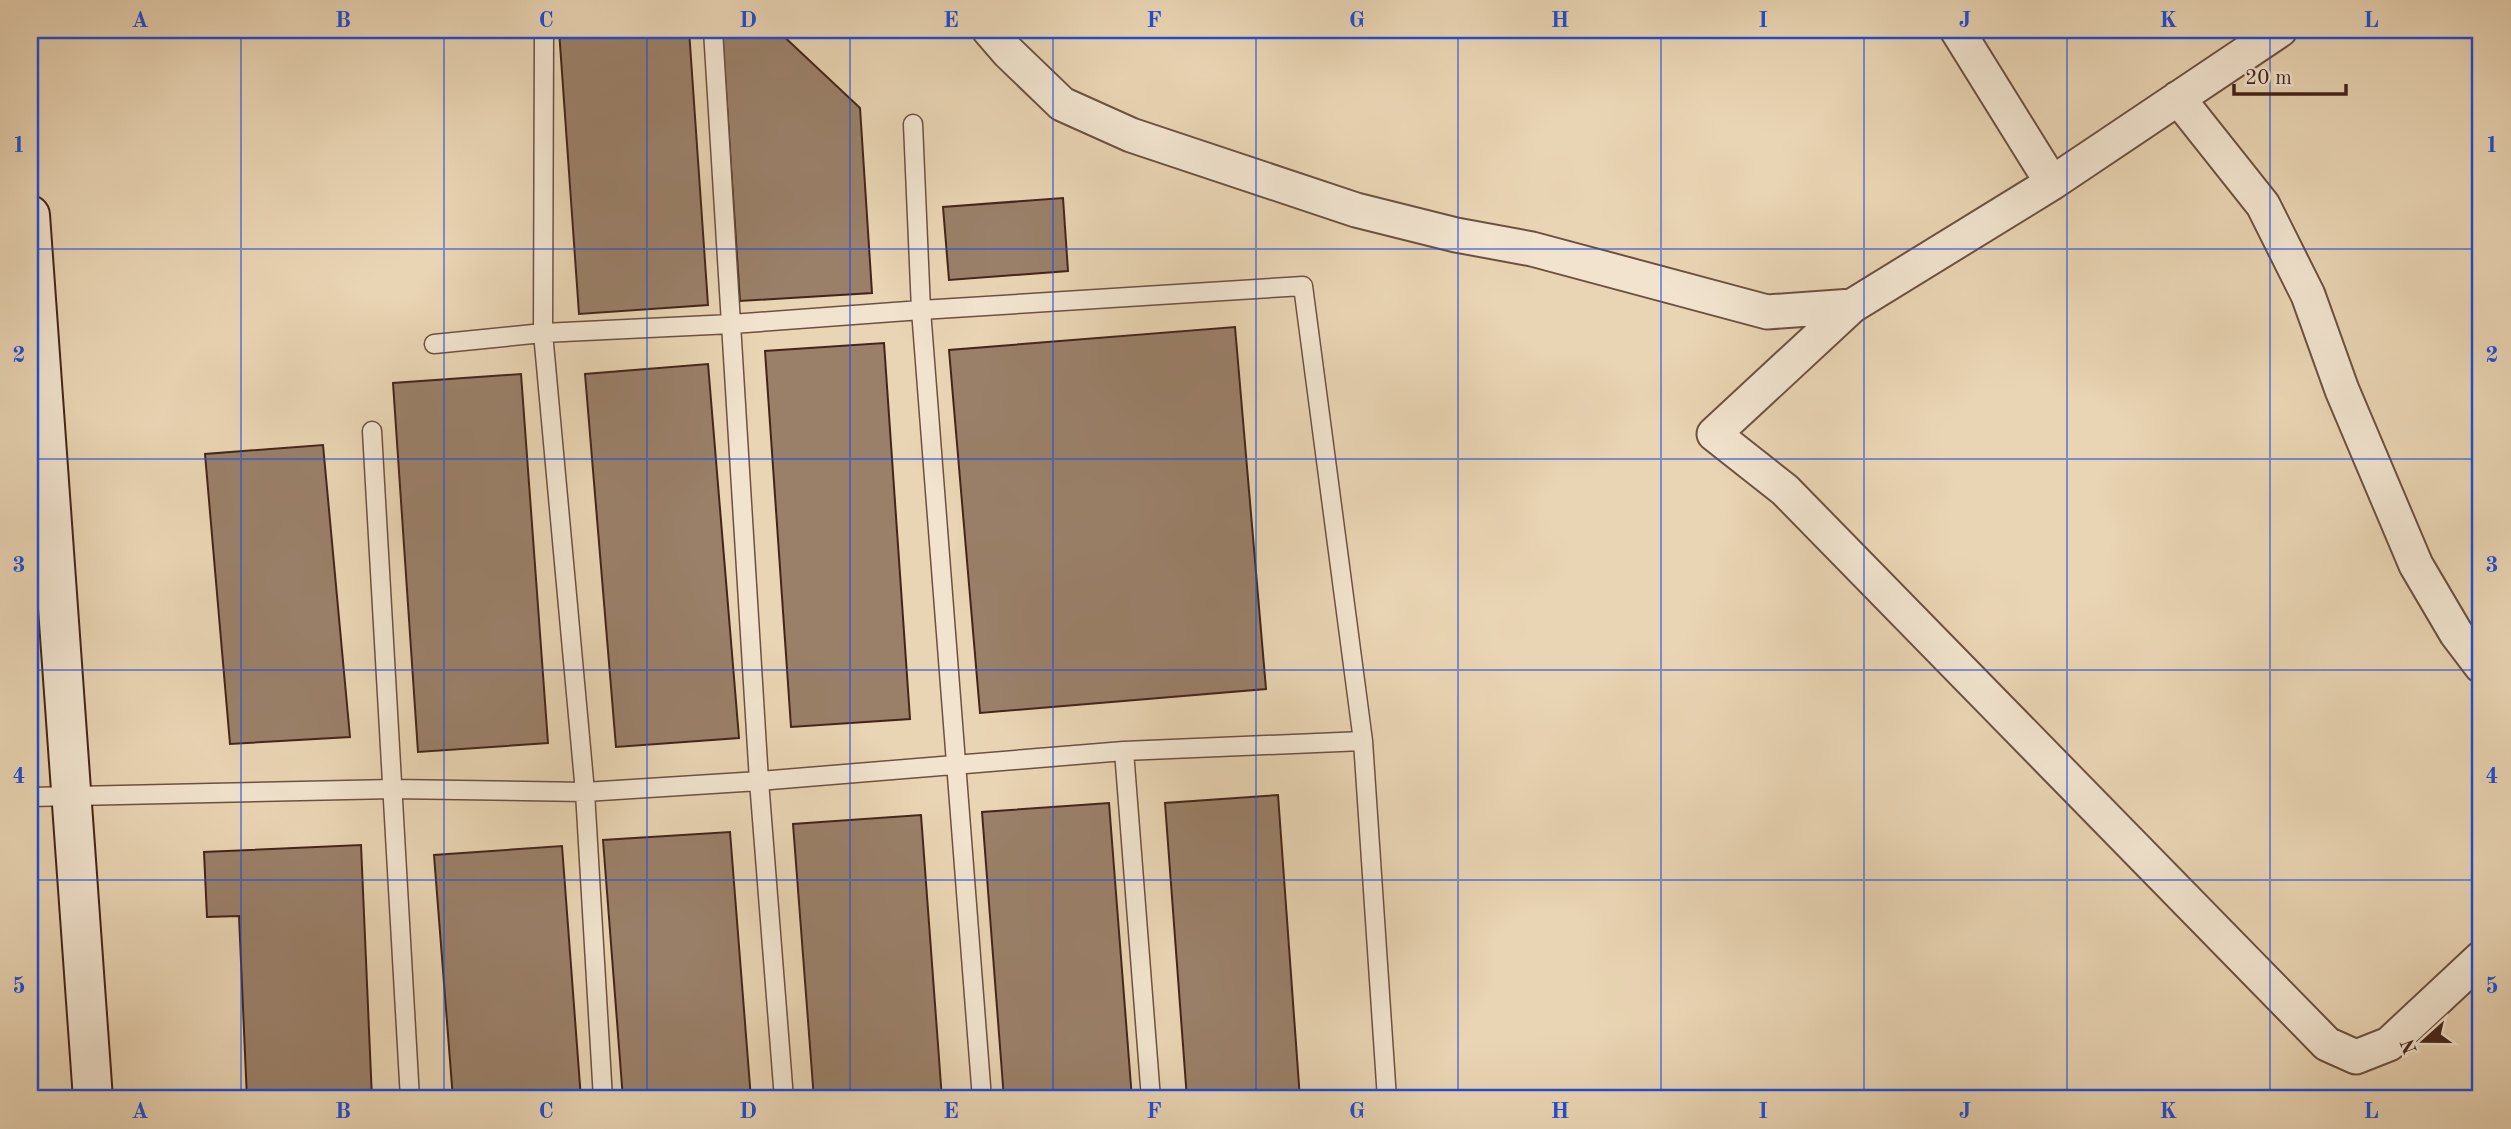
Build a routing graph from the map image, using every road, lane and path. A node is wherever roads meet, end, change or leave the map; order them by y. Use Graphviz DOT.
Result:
graph roads {
  1 [pos="544,30"];
  2 [pos="713,30"];
  3 [pos="989,30"];
  4 [pos="1957,30"];
  5 [pos="2280,30"];
  6 [pos="2178,99"];
  7 [pos="913,124"];
  8 [pos="2052,183"];
  9 [pos="30,215"];
  10 [pos="1852,306"];
  11 [pos="921,310"];
  12 [pos="732,324"];
  13 [pos="543,333"];
  14 [pos="434,344"];
  15 [pos="372,431"];
  16 [pos="2481,666"];
  17 [pos="1363,741"];
  18 [pos="1124,751"];
  19 [pos="957,763"];
  20 [pos="759,781"];
  21 [pos="393,789"];
  22 [pos="585,792"];
  23 [pos="71,795"];
  24 [pos="30,797"];
  25 [pos="2481,958"];
  26 [pos="93,1099"];
  27 [pos="410,1099"];
  28 [pos="603,1099"];
  29 [pos="784,1099"];
  30 [pos="982,1099"];
  31 [pos="1152,1099"];
  32 [pos="1387,1099"];
  1 -- 13 [label="lane"];
  2 -- 12 [label="lane"];
  3 -- 10 [label="street"];
  4 -- 8 [label="street"];
  5 -- 6 [label="street"];
  6 -- 8 [label="street"];
  6 -- 16 [label="street"];
  7 -- 11 [label="lane"];
  8 -- 10 [label="street"];
  9 -- 23 [label="main road"];
  10 -- 25 [label="street"];
  11 -- 12 [label="lane"];
  11 -- 17 [label="lane"];
  11 -- 19 [label="lane"];
  12 -- 13 [label="lane"];
  12 -- 20 [label="lane"];
  13 -- 14 [label="lane"];
  13 -- 22 [label="lane"];
  15 -- 21 [label="lane"];
  17 -- 18 [label="lane"];
  17 -- 32 [label="lane"];
  18 -- 19 [label="lane"];
  18 -- 31 [label="lane"];
  19 -- 20 [label="lane"];
  19 -- 30 [label="lane"];
  20 -- 22 [label="lane"];
  20 -- 29 [label="lane"];
  21 -- 22 [label="lane"];
  21 -- 23 [label="lane"];
  21 -- 27 [label="lane"];
  22 -- 28 [label="lane"];
  23 -- 24 [label="lane"];
  23 -- 26 [label="main road"];
}
